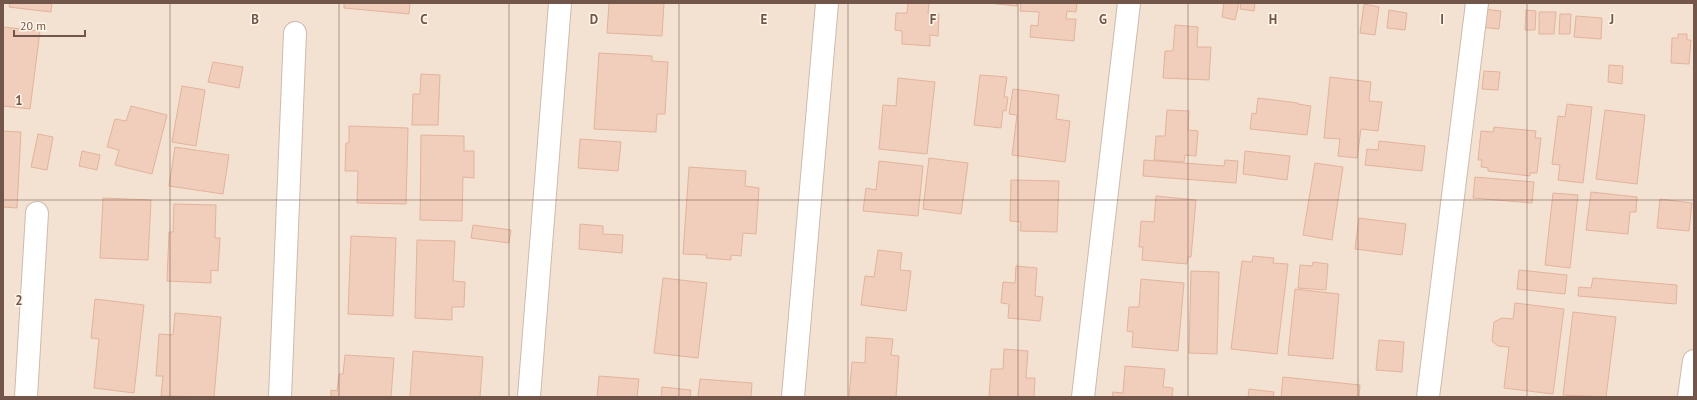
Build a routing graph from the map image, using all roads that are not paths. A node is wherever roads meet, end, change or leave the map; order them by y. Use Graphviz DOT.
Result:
graph roads {
  1 [pos="560,3"];
  2 [pos="827,3"];
  3 [pos="1129,3"];
  4 [pos="1477,3"];
  5 [pos="295,33"];
  6 [pos="37,213"];
  7 [pos="1694,361"];
  8 [pos="26,397"];
  9 [pos="280,397"];
  10 [pos="529,397"];
  11 [pos="793,397"];
  12 [pos="1083,397"];
  13 [pos="1428,397"];
  14 [pos="1689,397"];
  1 -- 10 [label="street"];
  2 -- 11 [label="street"];
  3 -- 12 [label="street"];
  4 -- 13 [label="street"];
  5 -- 9 [label="street"];
  6 -- 8 [label="street"];
  7 -- 14 [label="street"];
}
